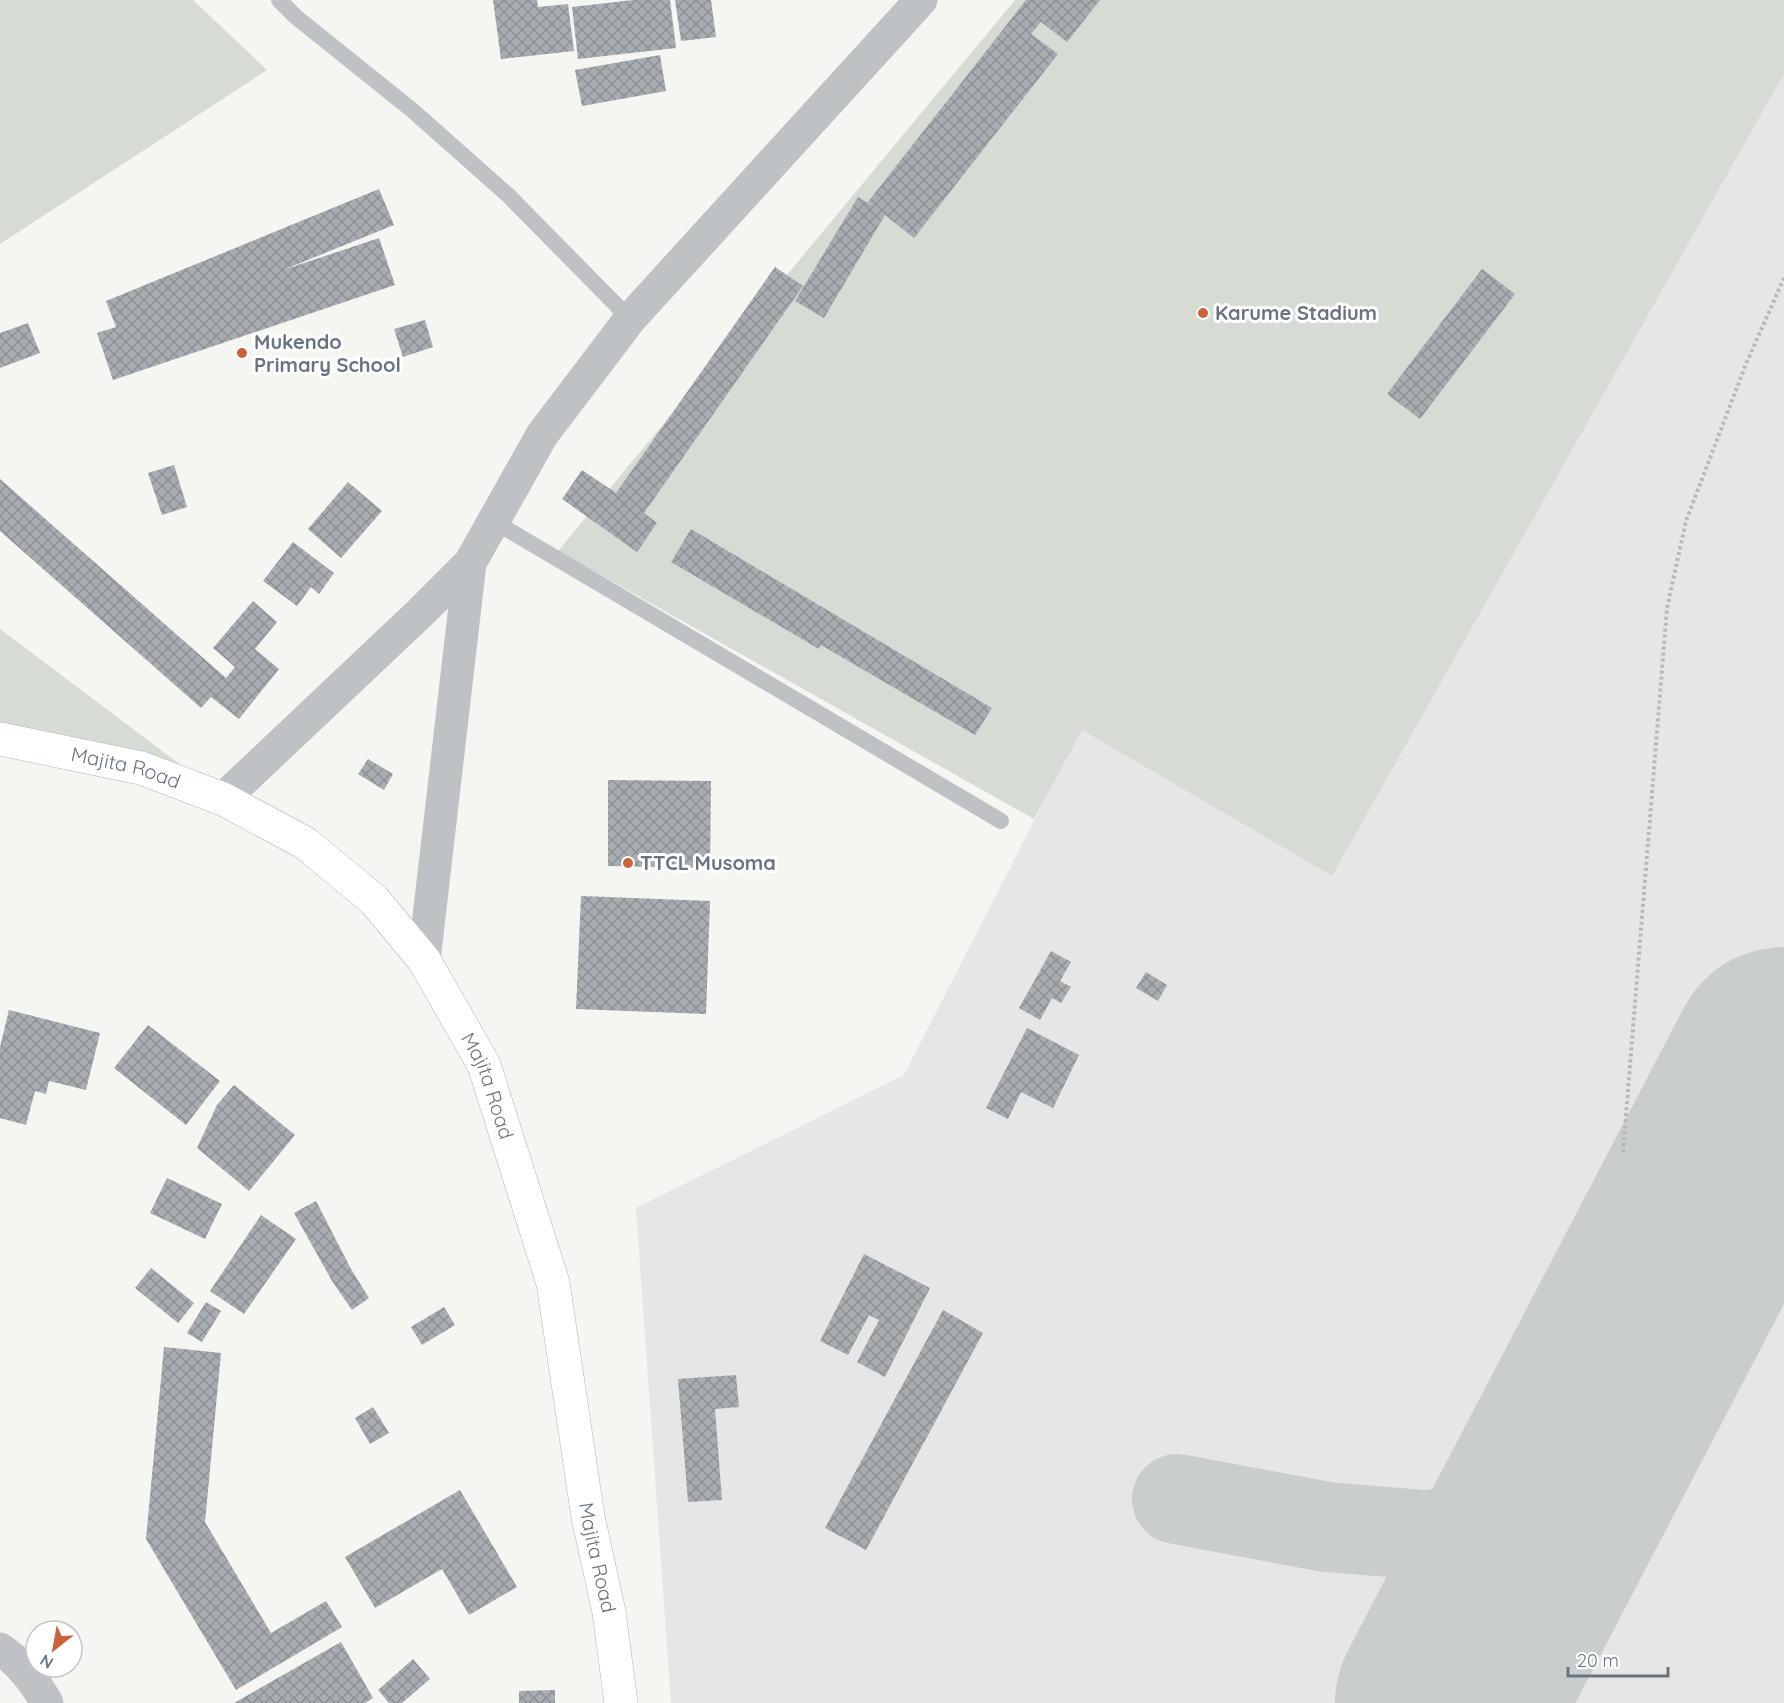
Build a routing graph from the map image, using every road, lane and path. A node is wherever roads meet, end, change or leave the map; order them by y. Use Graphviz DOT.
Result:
graph roads {
  1 [pos="279,0"];
  2 [pos="921,0"];
  3 [pos="1784,278"];
  4 [pos="630,319"];
  5 [pos="495,522"];
  6 [pos="470,563"];
  7 [pos="0,739"];
  8 [pos="223,799"];
  9 [pos="1001,821"];
  10 [pos="424,960"];
  11 [pos="1623,1152"];
  12 [pos="0,1649"];
  13 [pos="46,1703"];
  14 [pos="621,1703"];
  1 -- 4 [label="lane"];
  2 -- 4 [label="street"];
  3 -- 11 [label="path"];
  4 -- 5 [label="street"];
  5 -- 6 [label="street"];
  5 -- 9 [label="lane"];
  6 -- 8 [label="street"];
  6 -- 10 [label="street"];
  7 -- 8 [label="main road, Majita Road"];
  8 -- 10 [label="main road, Majita Road"];
  10 -- 14 [label="main road, Majita Road"];
  12 -- 13 [label="street"];
}
